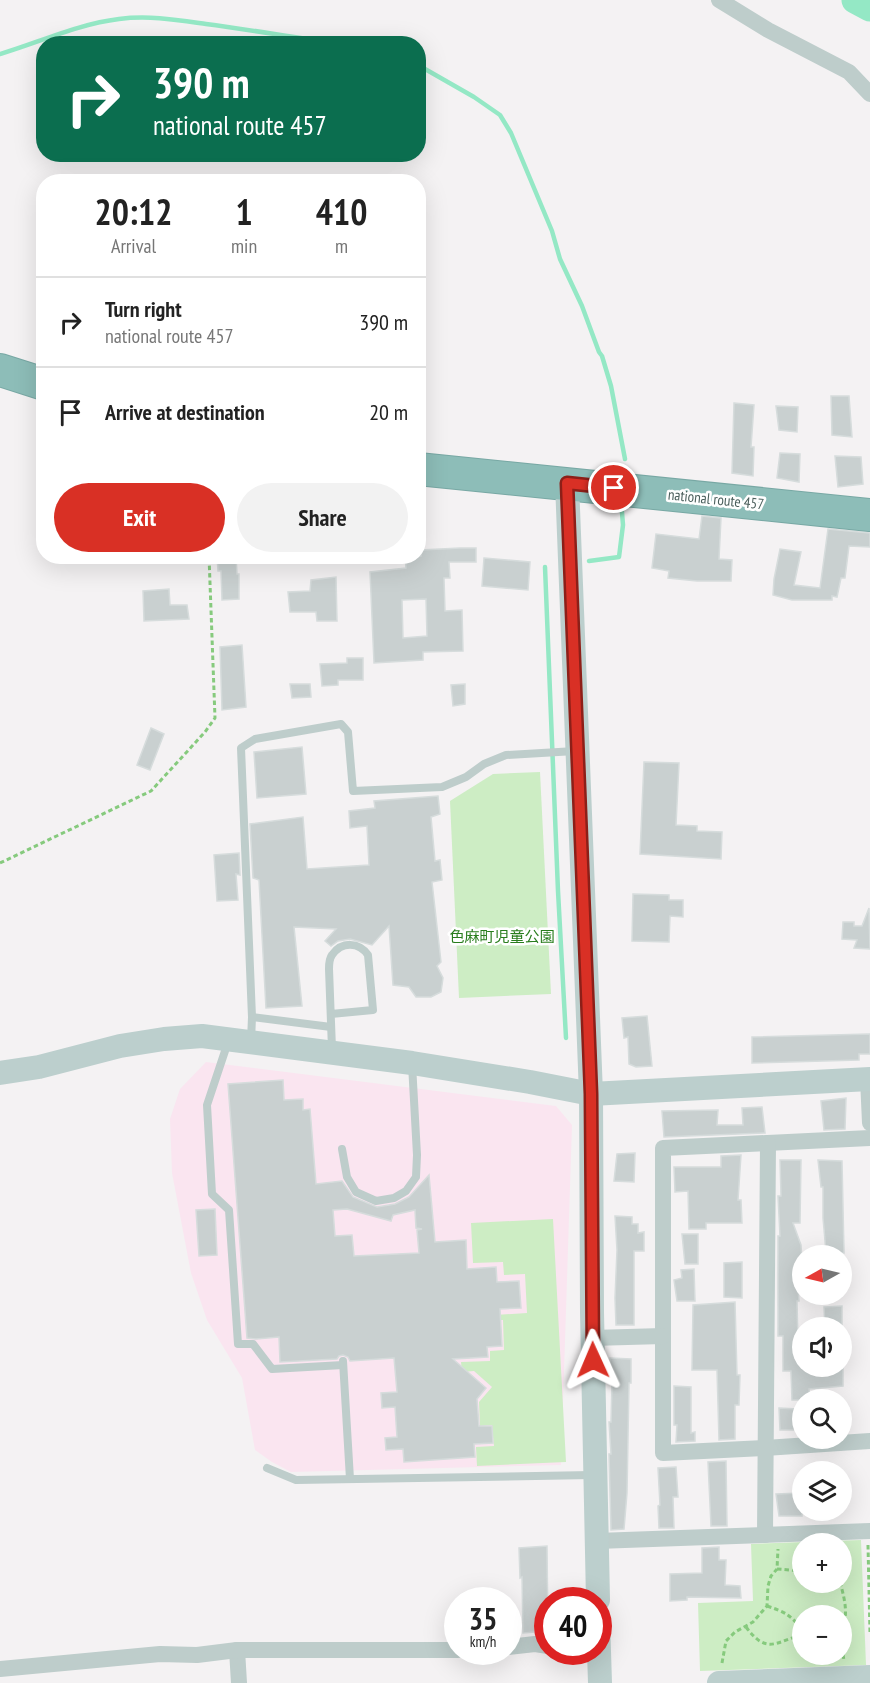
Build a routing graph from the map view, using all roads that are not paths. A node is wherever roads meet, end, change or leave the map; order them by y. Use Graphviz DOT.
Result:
graph roads {
  1 [pos="719,0"];
  2 [pos="870,94"];
  3 [pos="0,370"];
  4 [pos="36,381"];
  5 [pos="426,470"];
  6 [pos="567,483"];
  7 [pos="870,515"];
  8 [pos="570,751"];
  9 [pos="331,1014"];
  10 [pos="252,1017"];
  11 [pos="332,1027"];
  12 [pos="240,1040"];
  13 [pos="333,1053"];
  14 [pos="412,1064"];
  15 [pos="0,1073"];
  16 [pos="869,1079"];
  17 [pos="591,1094"];
  18 [pos="870,1123"];
  19 [pos="870,1138"];
  20 [pos="768,1143"];
  21 [pos="342,1149"];
  22 [pos="663,1336"];
  23 [pos="592,1338"];
  24 [pos="870,1441"];
  25 [pos="765,1448"];
  26 [pos="267,1468"];
  27 [pos="596,1475"];
  28 [pos="350,1479"];
  29 [pos="869,1531"];
  30 [pos="772,1534"];
  31 [pos="597,1541"];
  32 [pos="598,1587"];
  33 [pos="237,1650"];
  34 [pos="444,1650"];
  35 [pos="600,1665"];
  36 [pos="0,1669"];
  37 [pos="870,1677"];
  38 [pos="811,1681"];
  39 [pos="238,1683"];
  40 [pos="600,1683"];
  41 [pos="721,1683"];
  1 -- 2 [label="street"];
  3 -- 4 [label="highway"];
  5 -- 6 [label="highway, national route 457"];
  6 -- 7 [label="highway, national route 457"];
  6 -- 8 [label="street"];
  8 -- 10 [label="lane"];
  8 -- 17 [label="street"];
  9 -- 9 [label="lane"];
  9 -- 11 [label="lane"];
  10 -- 11 [label="lane"];
  10 -- 12 [label="lane"];
  11 -- 13 [label="lane"];
  12 -- 13 [label="street"];
  12 -- 15 [label="street"];
  12 -- 28 [label="lane"];
  13 -- 14 [label="street"];
  14 -- 17 [label="street"];
  14 -- 21 [label="lane"];
  16 -- 17 [label="street"];
  16 -- 18 [label="street"];
  17 -- 23 [label="street"];
  19 -- 20 [label="street"];
  20 -- 22 [label="street"];
  20 -- 25 [label="street"];
  22 -- 23 [label="street"];
  22 -- 25 [label="street"];
  23 -- 27 [label="street"];
  24 -- 25 [label="street"];
  25 -- 30 [label="street"];
  26 -- 28 [label="lane"];
  27 -- 28 [label="lane"];
  27 -- 31 [label="street"];
  29 -- 30 [label="street"];
  30 -- 31 [label="street"];
  31 -- 32 [label="street"];
  33 -- 34 [label="street"];
  33 -- 36 [label="street"];
  33 -- 39 [label="street"];
  35 -- 40 [label="street"];
  37 -- 38 [label="street"];
  38 -- 41 [label="street"];
}
